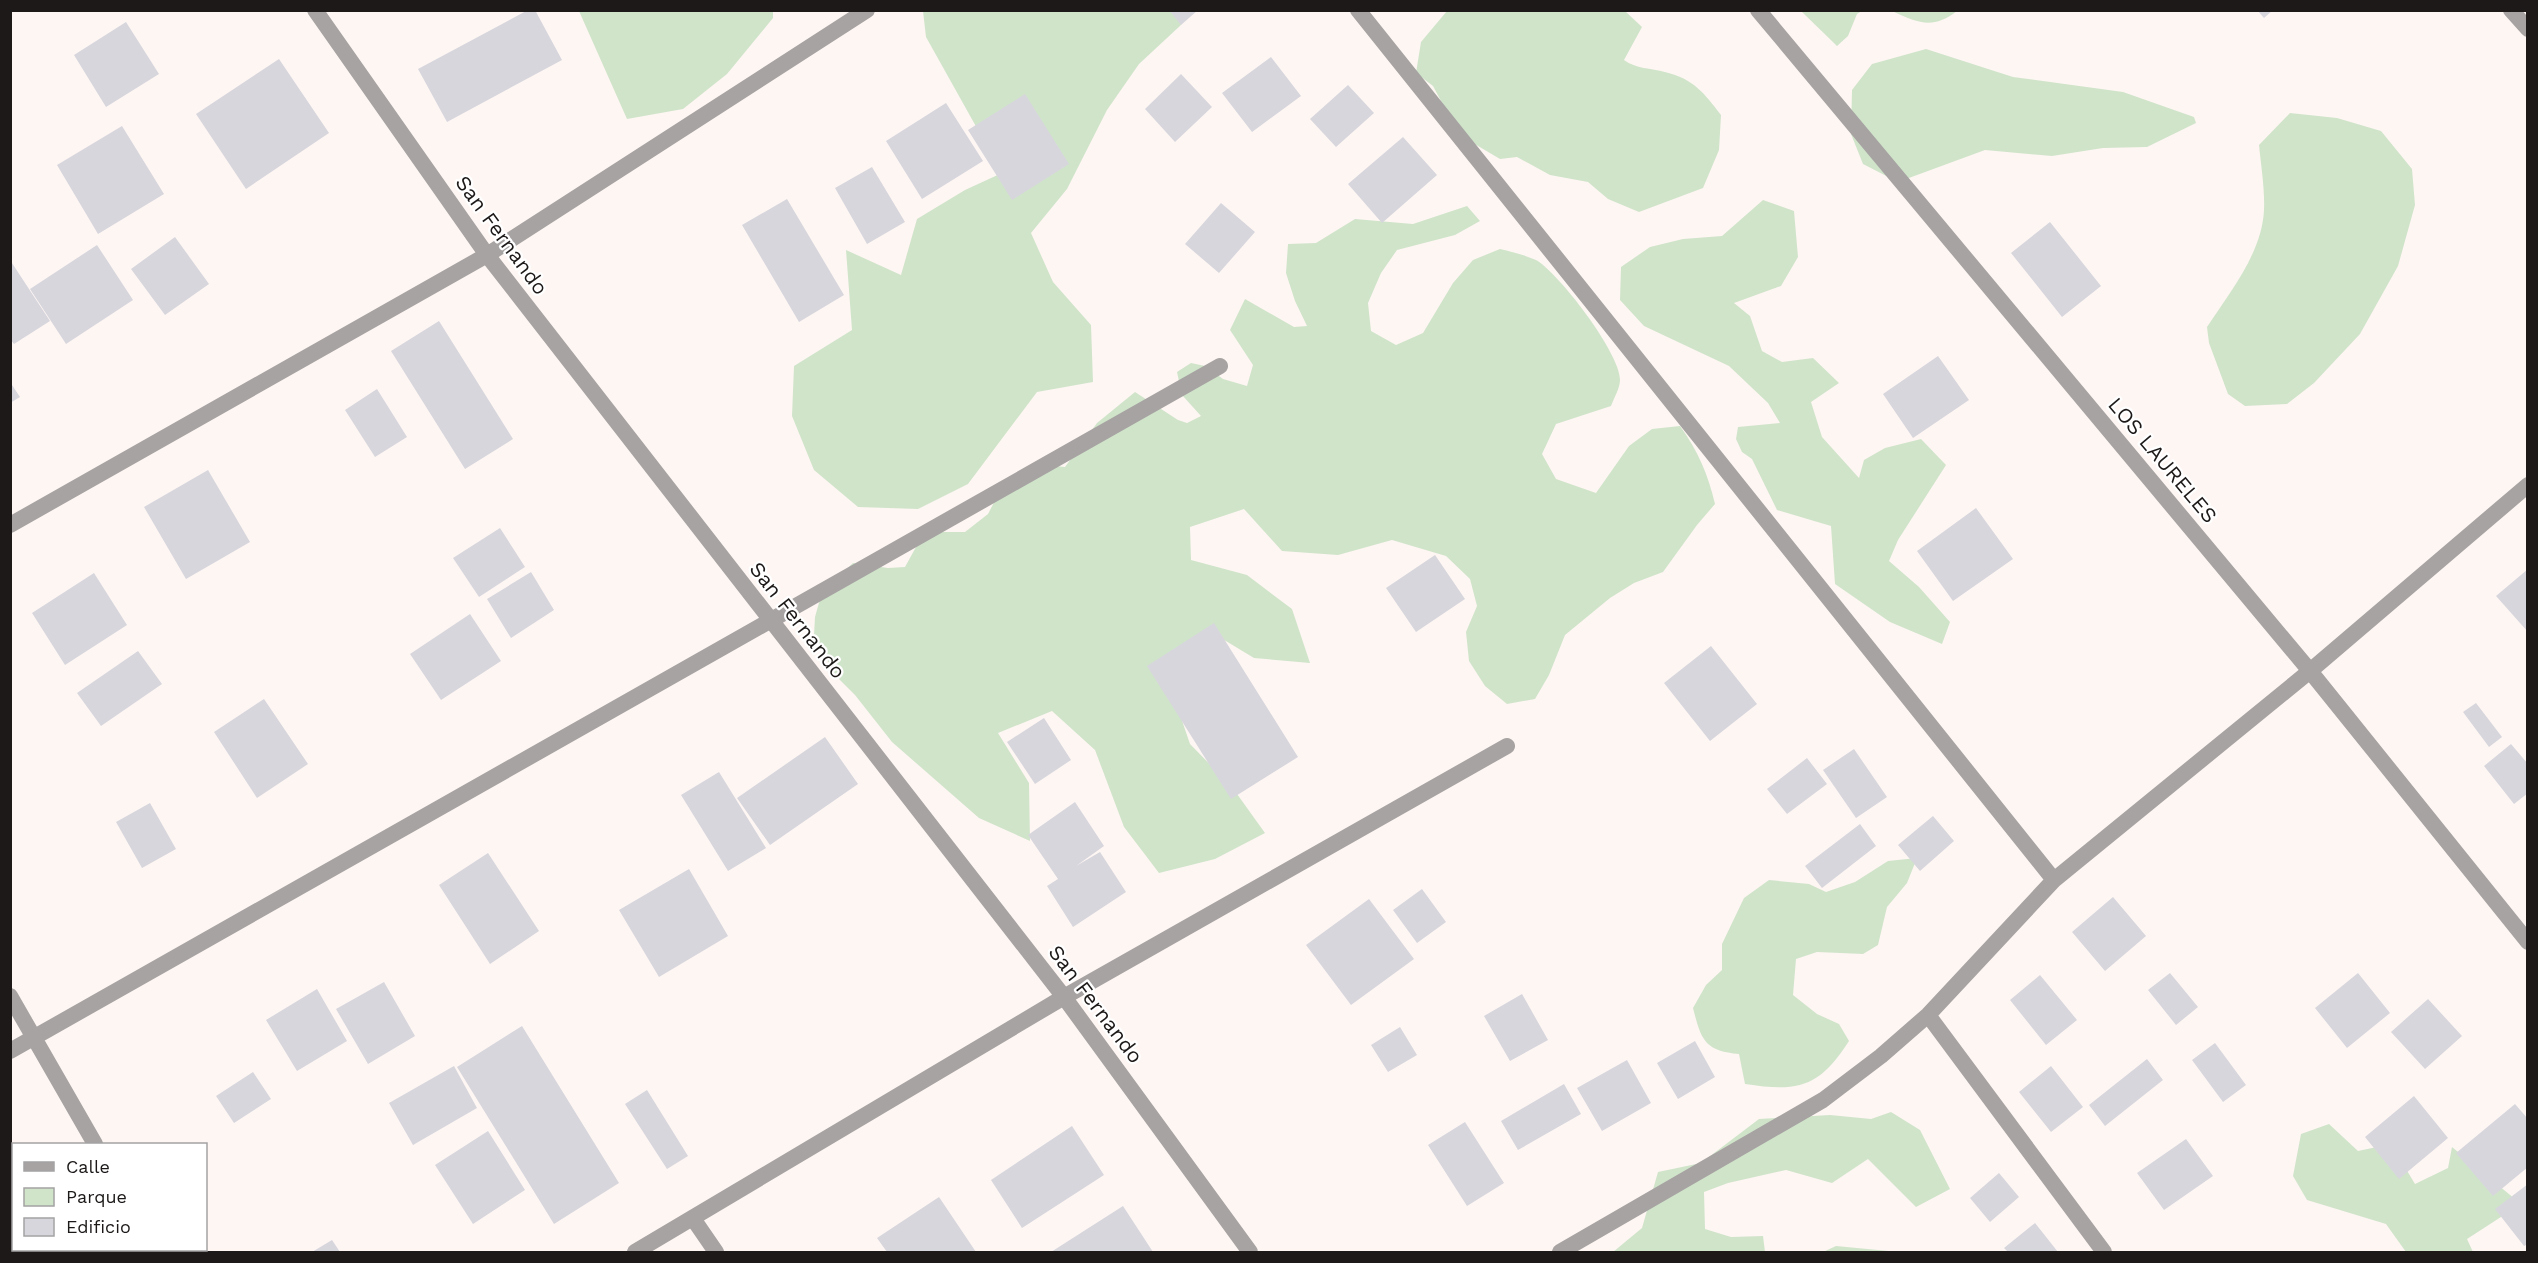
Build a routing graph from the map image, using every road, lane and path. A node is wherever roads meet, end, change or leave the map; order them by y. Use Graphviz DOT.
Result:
graph roads {
  1 [pos="315,10"];
  2 [pos="867,10"];
  3 [pos="1358,10"];
  4 [pos="1758,10"];
  5 [pos="2511,10"];
  6 [pos="2528,29"];
  7 [pos="487,255"];
  8 [pos="1220,366"];
  9 [pos="2528,485"];
  10 [pos="10,525"];
  11 [pos="769,620"];
  12 [pos="2310,671"];
  13 [pos="1507,746"];
  14 [pos="2054,880"];
  15 [pos="2528,942"];
  16 [pos="10,996"];
  17 [pos="1064,997"];
  18 [pos="1928,1015"];
  19 [pos="34,1036"];
  20 [pos="10,1051"];
  21 [pos="94,1143"];
  22 [pos="694,1220"];
  23 [pos="635,1252"];
  24 [pos="716,1252"];
  25 [pos="1250,1252"];
  26 [pos="1560,1252"];
  27 [pos="2104,1252"];
  1 -- 7 [label="street, San Fernando"];
  2 -- 7 [label="street"];
  3 -- 14 [label="street"];
  4 -- 12 [label="street, LOS LAURELES"];
  5 -- 6 [label="street"];
  7 -- 10 [label="street"];
  7 -- 11 [label="street, San Fernando"];
  8 -- 11 [label="street"];
  9 -- 12 [label="street"];
  11 -- 17 [label="street, San Fernando"];
  11 -- 19 [label="street"];
  12 -- 14 [label="street"];
  12 -- 15 [label="street, LOS LAURELES"];
  13 -- 17 [label="street"];
  14 -- 18 [label="street"];
  16 -- 19 [label="street"];
  17 -- 22 [label="street"];
  17 -- 25 [label="street, San Fernando"];
  18 -- 26 [label="street"];
  18 -- 27 [label="street"];
  19 -- 20 [label="street"];
  19 -- 21 [label="street"];
  22 -- 23 [label="street"];
  22 -- 24 [label="street"];
}
